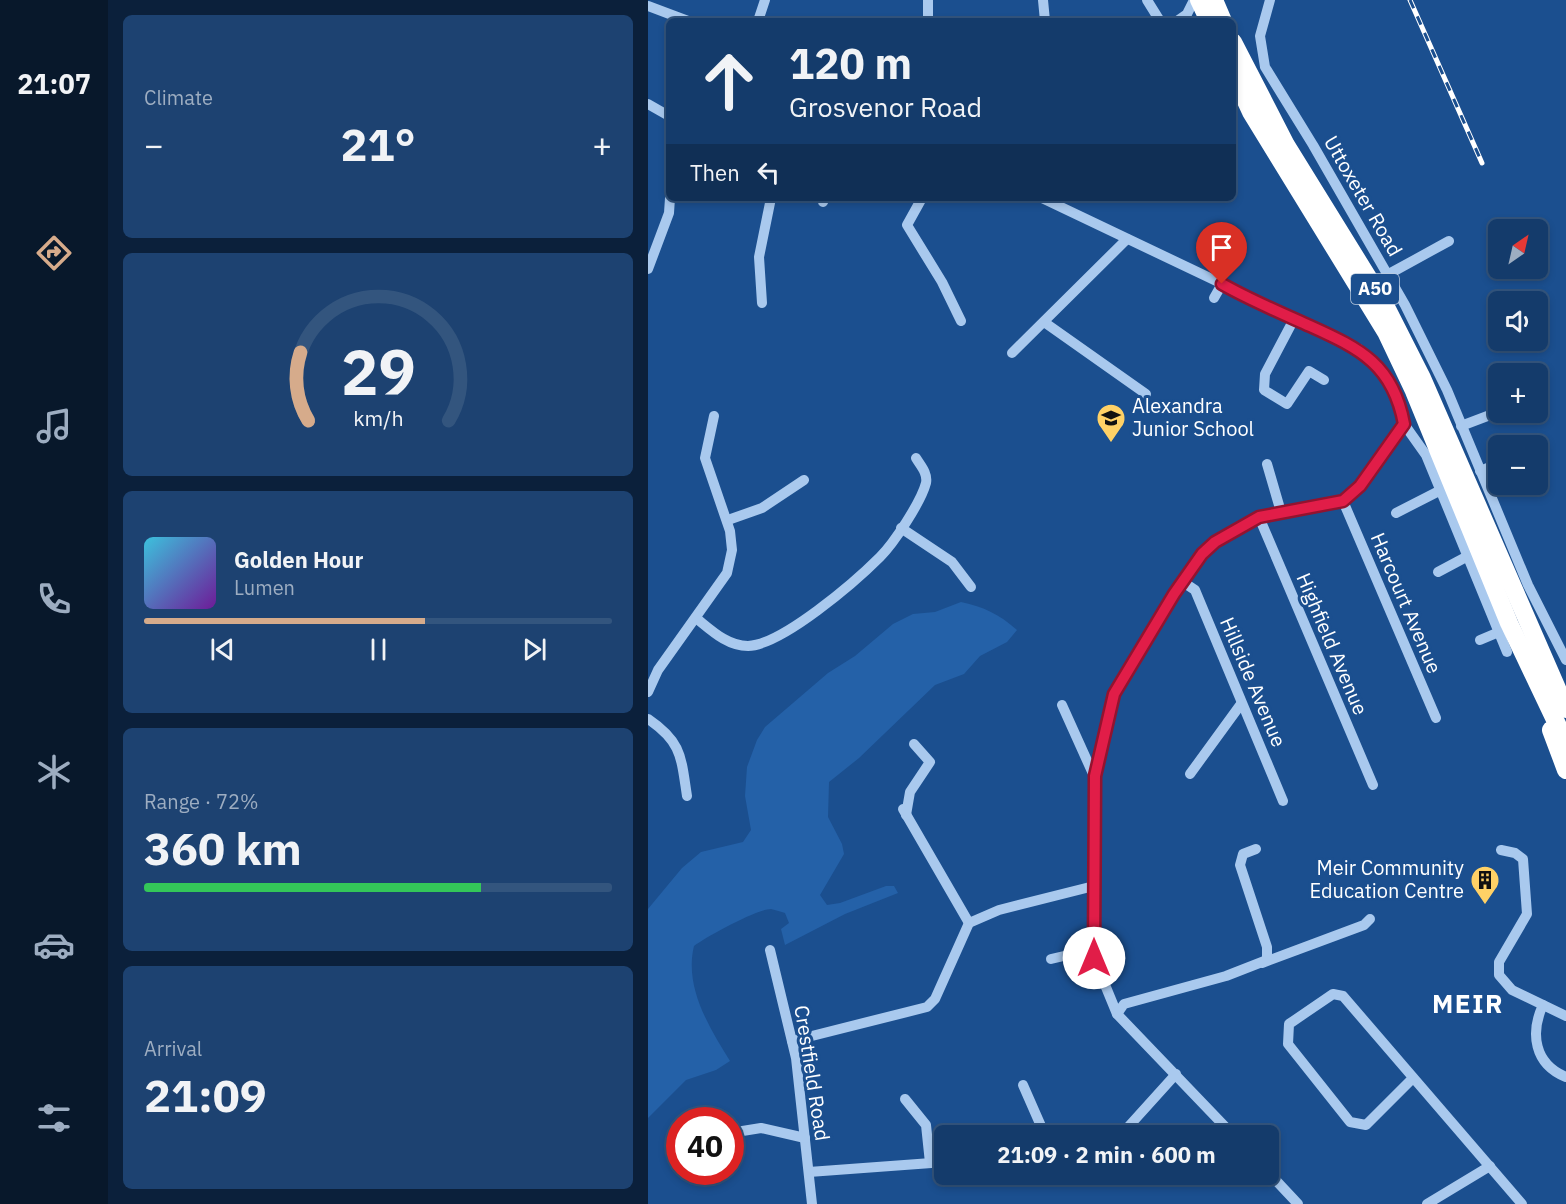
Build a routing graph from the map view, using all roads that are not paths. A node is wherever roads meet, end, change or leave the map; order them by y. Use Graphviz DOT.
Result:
graph roads {
  1 [pos="765,0"];
  2 [pos="1043,0"];
  3 [pos="1142,0"];
  4 [pos="1148,0"];
  5 [pos="1194,0"];
  6 [pos="1199,0"];
  7 [pos="1270,0"];
  8 [pos="648,6"];
  9 [pos="1217,12"];
  10 [pos="680,18"];
  11 [pos="759,18"];
  12 [pos="1045,18"];
  13 [pos="1151,18"];
  14 [pos="1158,18"];
  15 [pos="1181,18"];
  16 [pos="1236,48"];
  17 [pos="1236,80"];
  18 [pos="648,104"];
  19 [pos="666,114"];
  20 [pos="670,201"];
  21 [pos="770,201"];
  22 [pos="920,201"];
  23 [pos="1065,203"];
  24 [pos="1127,239"];
  25 [pos="1449,241"];
  26 [pos="648,269"];
  27 [pos="1387,275"];
  28 [pos="1222,284"];
  29 [pos="1214,298"];
  30 [pos="762,303"];
  31 [pos="1294,319"];
  32 [pos="962,321"];
  33 [pos="1044,322"];
  34 [pos="1012,353"];
  35 [pos="1324,380"];
  36 [pos="1146,394"];
  37 [pos="714,416"];
  38 [pos="1488,416"];
  39 [pos="1404,424"];
  40 [pos="1461,426"];
  41 [pos="916,458"];
  42 [pos="1267,464"];
  43 [pos="1488,468"];
  44 [pos="1480,471"];
  45 [pos="804,480"];
  46 [pos="1442,490"];
  47 [pos="1343,501"];
  48 [pos="1281,512"];
  49 [pos="1396,513"];
  50 [pos="1259,517"];
  51 [pos="728,520"];
  52 [pos="901,528"];
  53 [pos="1468,556"];
  54 [pos="1438,572"];
  55 [pos="1183,582"];
  56 [pos="971,587"];
  57 [pos="696,618"];
  58 [pos="1499,632"];
  59 [pos="1480,640"];
  60 [pos="1536,643"];
  61 [pos="1507,652"];
  62 [pos="1566,660"];
  63 [pos="1532,671"];
  64 [pos="1566,690"];
  65 [pos="648,692"];
  66 [pos="1241,704"];
  67 [pos="1062,705"];
  68 [pos="1566,709"];
  69 [pos="1436,718"];
  70 [pos="648,719"];
  71 [pos="1566,743"];
  72 [pos="914,744"];
  73 [pos="1566,770"];
  74 [pos="1190,774"];
  75 [pos="1095,776"];
  76 [pos="1373,785"];
  77 [pos="687,796"];
  78 [pos="1283,801"];
  79 [pos="1256,849"];
  80 [pos="1502,850"];
  81 [pos="1094,886"];
  82 [pos="1370,920"];
  83 [pos="969,923"];
  84 [pos="1094,949"];
  85 [pos="770,950"];
  86 [pos="1051,959"];
  87 [pos="1262,963"];
  88 [pos="1543,1005"];
  89 [pos="1117,1014"];
  90 [pos="1566,1016"];
  91 [pos="792,1041"];
  92 [pos="1176,1074"];
  93 [pos="1566,1077"];
  94 [pos="1413,1078"];
  95 [pos="1023,1085"];
  96 [pos="905,1099"];
  97 [pos="1041,1125"];
  98 [pos="1130,1125"];
  99 [pos="1224,1125"];
  100 [pos="744,1131"];
  101 [pos="806,1138"];
  102 [pos="930,1163"];
  103 [pos="934,1163"];
  104 [pos="1490,1166"];
  105 [pos="809,1172"];
  106 [pos="1279,1184"];
  107 [pos="812,1204"];
  108 [pos="1298,1204"];
  109 [pos="1427,1204"];
  110 [pos="1522,1204"];
  1 -- 11 [label="street"];
  2 -- 12 [label="street"];
  3 -- 13 [label="street"];
  4 -- 14 [label="street"];
  5 -- 15 [label="street"];
  6 -- 9 [label="highway"];
  7 -- 27 [label="street, Uttoxeter Road"];
  8 -- 10 [label="street"];
  16 -- 60 [label="highway, A50"];
  17 -- 63 [label="highway, A50"];
  18 -- 19 [label="street"];
  20 -- 26 [label="street"];
  21 -- 30 [label="street"];
  22 -- 32 [label="street"];
  23 -- 24 [label="street"];
  24 -- 28 [label="street"];
  24 -- 33 [label="street"];
  25 -- 27 [label="street"];
  27 -- 40 [label="street, Uttoxeter Road"];
  28 -- 29 [label="street"];
  28 -- 31 [label="street"];
  31 -- 35 [label="street"];
  31 -- 39 [label="street"];
  33 -- 34 [label="street"];
  33 -- 36 [label="street"];
  37 -- 51 [label="street"];
  38 -- 40 [label="street"];
  39 -- 46 [label="street"];
  39 -- 47 [label="street"];
  40 -- 44 [label="street, Uttoxeter Road"];
  41 -- 52 [label="street"];
  42 -- 48 [label="street"];
  43 -- 44 [label="street"];
  44 -- 62 [label="street, Uttoxeter Road"];
  45 -- 51 [label="street"];
  46 -- 49 [label="street"];
  46 -- 53 [label="street"];
  47 -- 48 [label="street"];
  47 -- 69 [label="street, Harcourt Avenue"];
  48 -- 50 [label="street"];
  50 -- 55 [label="street"];
  50 -- 76 [label="street, Highfield Avenue"];
  51 -- 57 [label="street"];
  52 -- 56 [label="street"];
  52 -- 57 [label="street"];
  53 -- 54 [label="street"];
  53 -- 58 [label="street"];
  55 -- 66 [label="street, Hillside Avenue"];
  55 -- 75 [label="street"];
  57 -- 65 [label="street"];
  58 -- 59 [label="street"];
  58 -- 61 [label="street"];
  60 -- 64 [label="highway"];
  60 -- 68 [label="highway, A50"];
  63 -- 71 [label="highway, A50"];
  63 -- 73 [label="highway"];
  66 -- 74 [label="street"];
  66 -- 78 [label="street, Hillside Avenue"];
  67 -- 75 [label="street"];
  70 -- 77 [label="street"];
  72 -- 83 [label="street"];
  75 -- 81 [label="street"];
  79 -- 87 [label="street"];
  80 -- 88 [label="street"];
  81 -- 83 [label="street"];
  81 -- 84 [label="street"];
  82 -- 87 [label="street"];
  83 -- 91 [label="street"];
  84 -- 86 [label="street"];
  84 -- 89 [label="street"];
  85 -- 91 [label="street, Crestfield Road"];
  87 -- 89 [label="street"];
  88 -- 90 [label="street"];
  88 -- 93 [label="street"];
  89 -- 92 [label="street"];
  91 -- 101 [label="street, Crestfield Road"];
  92 -- 98 [label="street"];
  92 -- 99 [label="street"];
  94 -- 94 [label="street"];
  94 -- 104 [label="street"];
  95 -- 97 [label="street"];
  96 -- 102 [label="street"];
  100 -- 101 [label="street"];
  101 -- 105 [label="street, Crestfield Road"];
  102 -- 103 [label="street"];
  102 -- 105 [label="street"];
  104 -- 109 [label="street"];
  104 -- 110 [label="street"];
  105 -- 107 [label="street, Crestfield Road"];
  106 -- 108 [label="street"];
}
